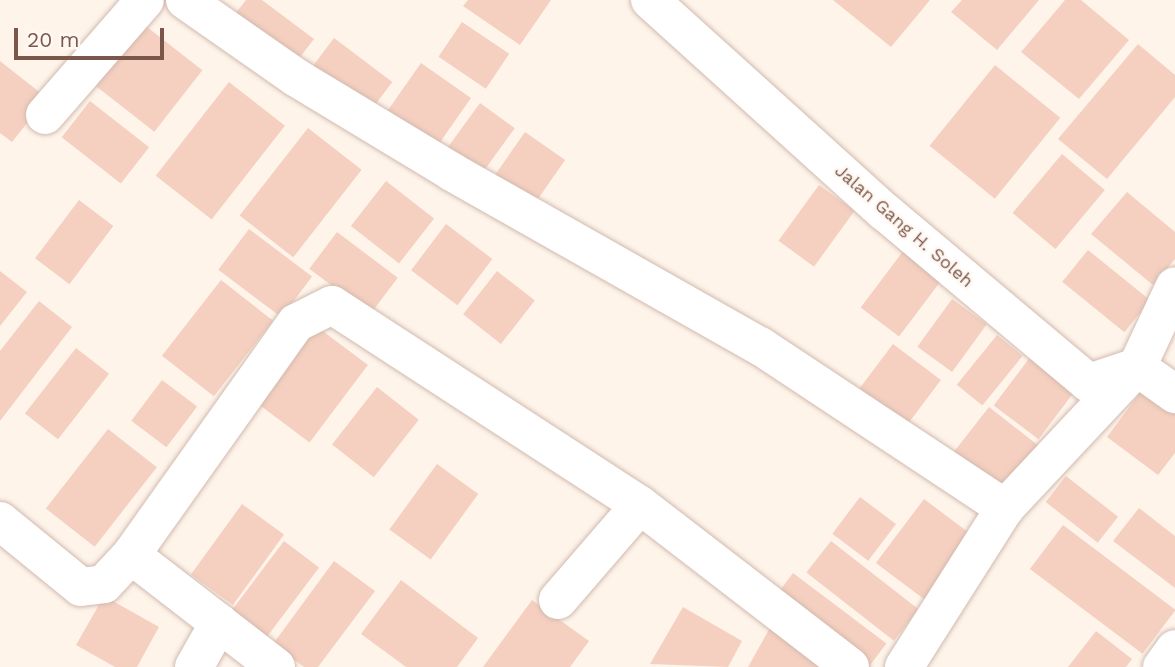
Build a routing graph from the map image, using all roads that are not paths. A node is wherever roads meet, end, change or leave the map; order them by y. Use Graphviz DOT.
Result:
graph roads {
  1 [pos="145,0"];
  2 [pos="185,0"];
  3 [pos="650,0"];
  4 [pos="689,13"];
  5 [pos="45,115"];
  6 [pos="1175,286"];
  7 [pos="1137,367"];
  8 [pos="1175,394"];
  9 [pos="640,505"];
  10 [pos="1005,508"];
  11 [pos="0,521"];
  12 [pos="131,555"];
  13 [pos="558,600"];
  14 [pos="219,623"];
  15 [pos="1175,649"];
  16 [pos="194,667"];
  17 [pos="276,667"];
  18 [pos="850,667"];
  19 [pos="904,667"];
  20 [pos="1162,667"];
  1 -- 5 [label="street"];
  2 -- 10 [label="street"];
  3 -- 4 [label="street, Jalan Gang H. Soleh"];
  4 -- 7 [label="street, Jalan Gang H. Soleh"];
  6 -- 7 [label="street"];
  7 -- 8 [label="street"];
  7 -- 10 [label="street"];
  9 -- 12 [label="street"];
  9 -- 13 [label="street"];
  9 -- 18 [label="street"];
  10 -- 19 [label="street"];
  11 -- 12 [label="street"];
  12 -- 14 [label="street"];
  14 -- 16 [label="street"];
  14 -- 17 [label="street"];
  15 -- 20 [label="street"];
}
